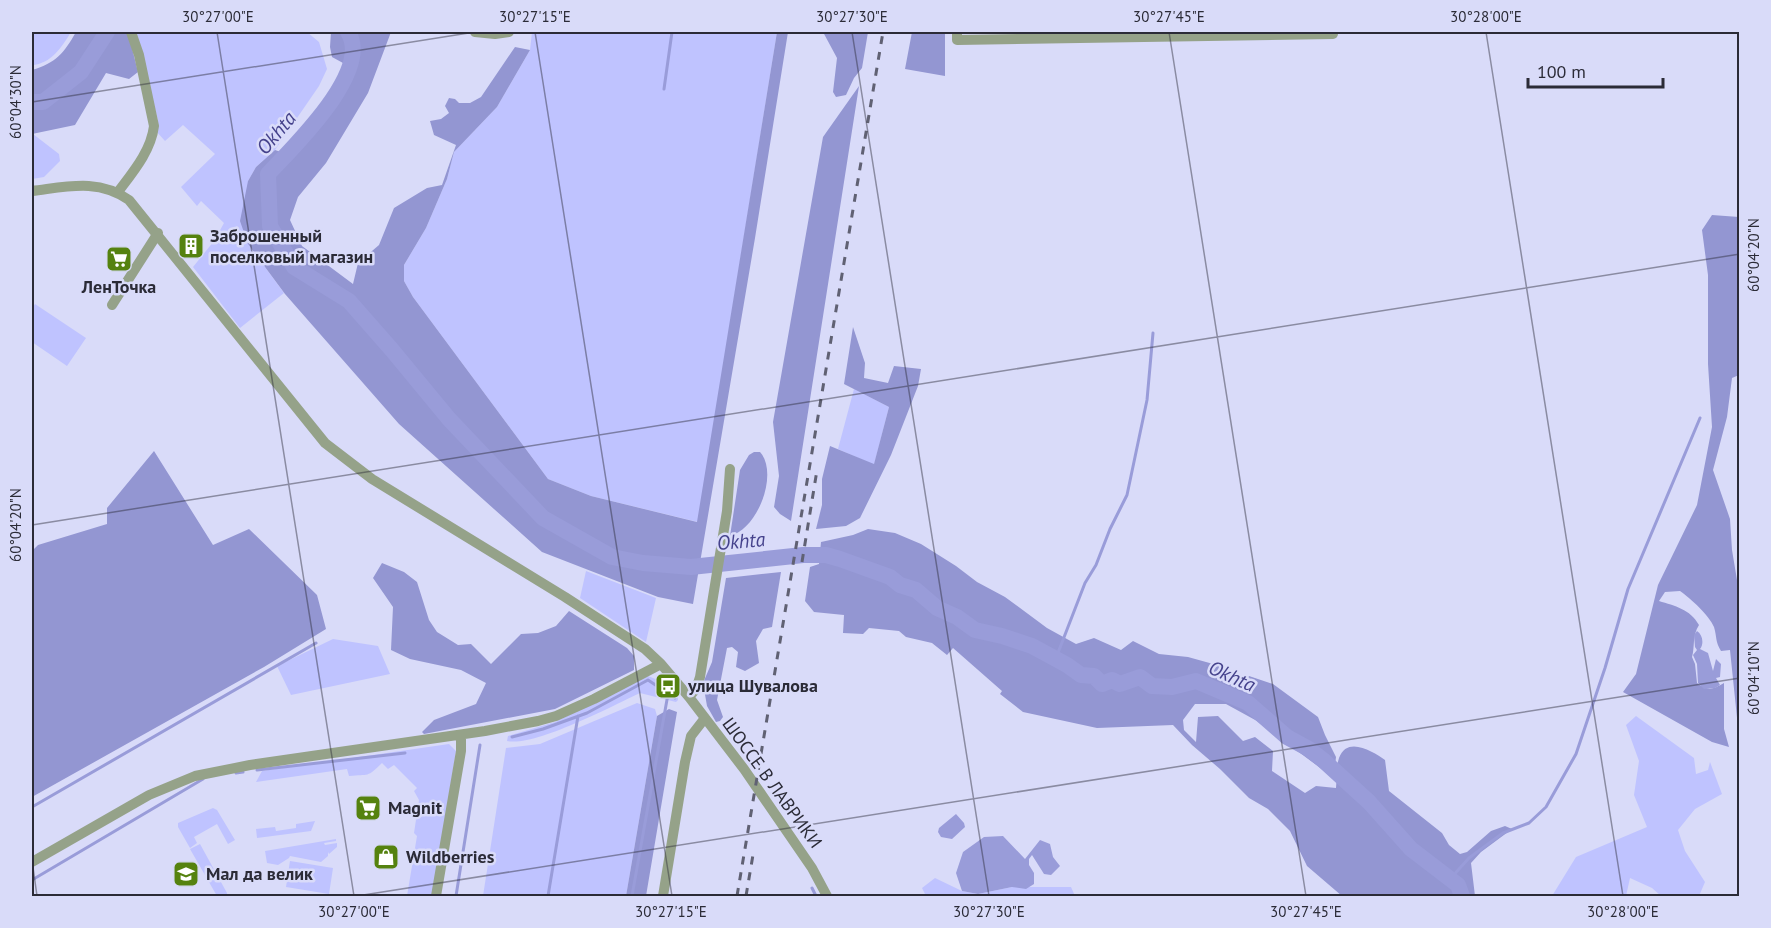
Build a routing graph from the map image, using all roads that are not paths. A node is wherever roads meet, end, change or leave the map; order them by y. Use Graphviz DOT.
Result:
graph roads {
  1 [pos="131,32"];
  2 [pos="475,32"];
  3 [pos="508,32"];
  4 [pos="957,32"];
  5 [pos="1333,34"];
  6 [pos="32,191"];
  7 [pos="118,192"];
  8 [pos="158,233"];
  9 [pos="112,305"];
  10 [pos="730,469"];
  11 [pos="661,664"];
  12 [pos="689,697"];
  13 [pos="705,718"];
  14 [pos="461,735"];
  15 [pos="32,861"];
  16 [pos="436,897"];
  17 [pos="663,897"];
  18 [pos="828,897"];
  1 -- 7 [label="street"];
  2 -- 3 [label="street"];
  4 -- 5 [label="street"];
  6 -- 7 [label="street"];
  7 -- 8 [label="street, ШОССЕ В ЛАВРИКИ"];
  8 -- 9 [label="street"];
  8 -- 11 [label="street, ШОССЕ В ЛАВРИКИ"];
  10 -- 12 [label="street"];
  11 -- 12 [label="street, ШОССЕ В ЛАВРИКИ"];
  11 -- 14 [label="street"];
  12 -- 13 [label="street, ШОССЕ В ЛАВРИКИ"];
  13 -- 17 [label="street"];
  13 -- 18 [label="street, ШОССЕ В ЛАВРИКИ"];
  14 -- 15 [label="street"];
  14 -- 16 [label="street"];
}
